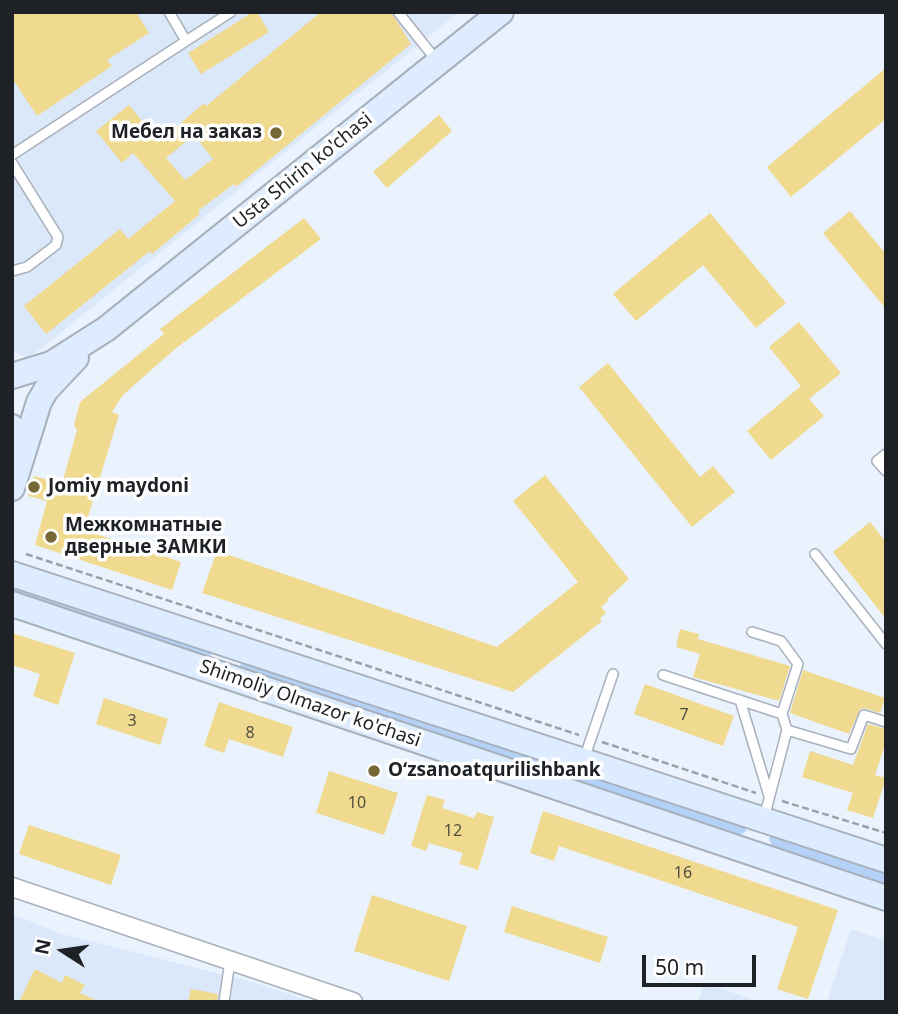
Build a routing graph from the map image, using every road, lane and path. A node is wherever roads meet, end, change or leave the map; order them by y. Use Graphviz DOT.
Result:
graph roads {
  1 [pos="169,12"];
  2 [pos="232,12"];
  3 [pos="398,12"];
  4 [pos="501,12"];
  5 [pos="186,41"];
  6 [pos="438,62"];
  7 [pos="12,155"];
  8 [pos="12,163"];
  9 [pos="12,271"];
  10 [pos="106,329"];
  11 [pos="12,376"];
  12 [pos="12,427"];
  13 [pos="886,454"];
  14 [pos="20,463"];
  15 [pos="886,471"];
  16 [pos="12,488"];
  17 [pos="815,554"];
  18 [pos="19,564"];
  19 [pos="12,604"];
  20 [pos="752,632"];
  21 [pos="886,644"];
  22 [pos="229,645"];
  23 [pos="220,674"];
  24 [pos="613,674"];
  25 [pos="663,675"];
  26 [pos="740,700"];
  27 [pos="782,713"];
  28 [pos="886,722"];
  29 [pos="787,730"];
  30 [pos="588,746"];
  31 [pos="766,808"];
  32 [pos="886,833"];
  33 [pos="753,854"];
  34 [pos="886,860"];
  35 [pos="12,887"];
  36 [pos="886,898"];
  37 [pos="230,961"];
  38 [pos="224,1002"];
  39 [pos="353,1002"];
  1 -- 5 [label="lane"];
  2 -- 5 [label="lane"];
  3 -- 6 [label="lane"];
  4 -- 6 [label="main road, Usta Shirin ko'chasi"];
  5 -- 7 [label="lane"];
  6 -- 10 [label="main road, Usta Shirin ko'chasi"];
  8 -- 9 [label="lane"];
  10 -- 11 [label="main road, Usta Shirin ko'chasi"];
  10 -- 14 [label="main road, Usta Shirin ko'chasi"];
  12 -- 14 [label="main road"];
  13 -- 15 [label="lane"];
  14 -- 16 [label="main road"];
  17 -- 21 [label="lane"];
  18 -- 22 [label="main road, Shimoliy Olmazor ko'chasi"];
  18 -- 30 [label="path"];
  19 -- 23 [label="main road, Shimoliy Olmazor ko'chasi"];
  20 -- 27 [label="lane"];
  22 -- 23 [label="main road"];
  22 -- 30 [label="main road, Shimoliy Olmazor ko'chasi"];
  23 -- 33 [label="main road, Shimoliy Olmazor ko'chasi"];
  24 -- 30 [label="lane"];
  25 -- 26 [label="lane"];
  26 -- 27 [label="lane"];
  26 -- 31 [label="lane"];
  27 -- 29 [label="lane"];
  28 -- 29 [label="lane"];
  29 -- 31 [label="lane"];
  30 -- 31 [label="main road, Shimoliy Olmazor ko'chasi"];
  30 -- 31 [label="path"];
  31 -- 32 [label="path"];
  31 -- 33 [label="main road"];
  31 -- 34 [label="main road, Shimoliy Olmazor ko'chasi"];
  33 -- 36 [label="main road, Shimoliy Olmazor ko'chasi"];
  35 -- 37 [label="street"];
  37 -- 38 [label="lane"];
  37 -- 39 [label="street"];
}
